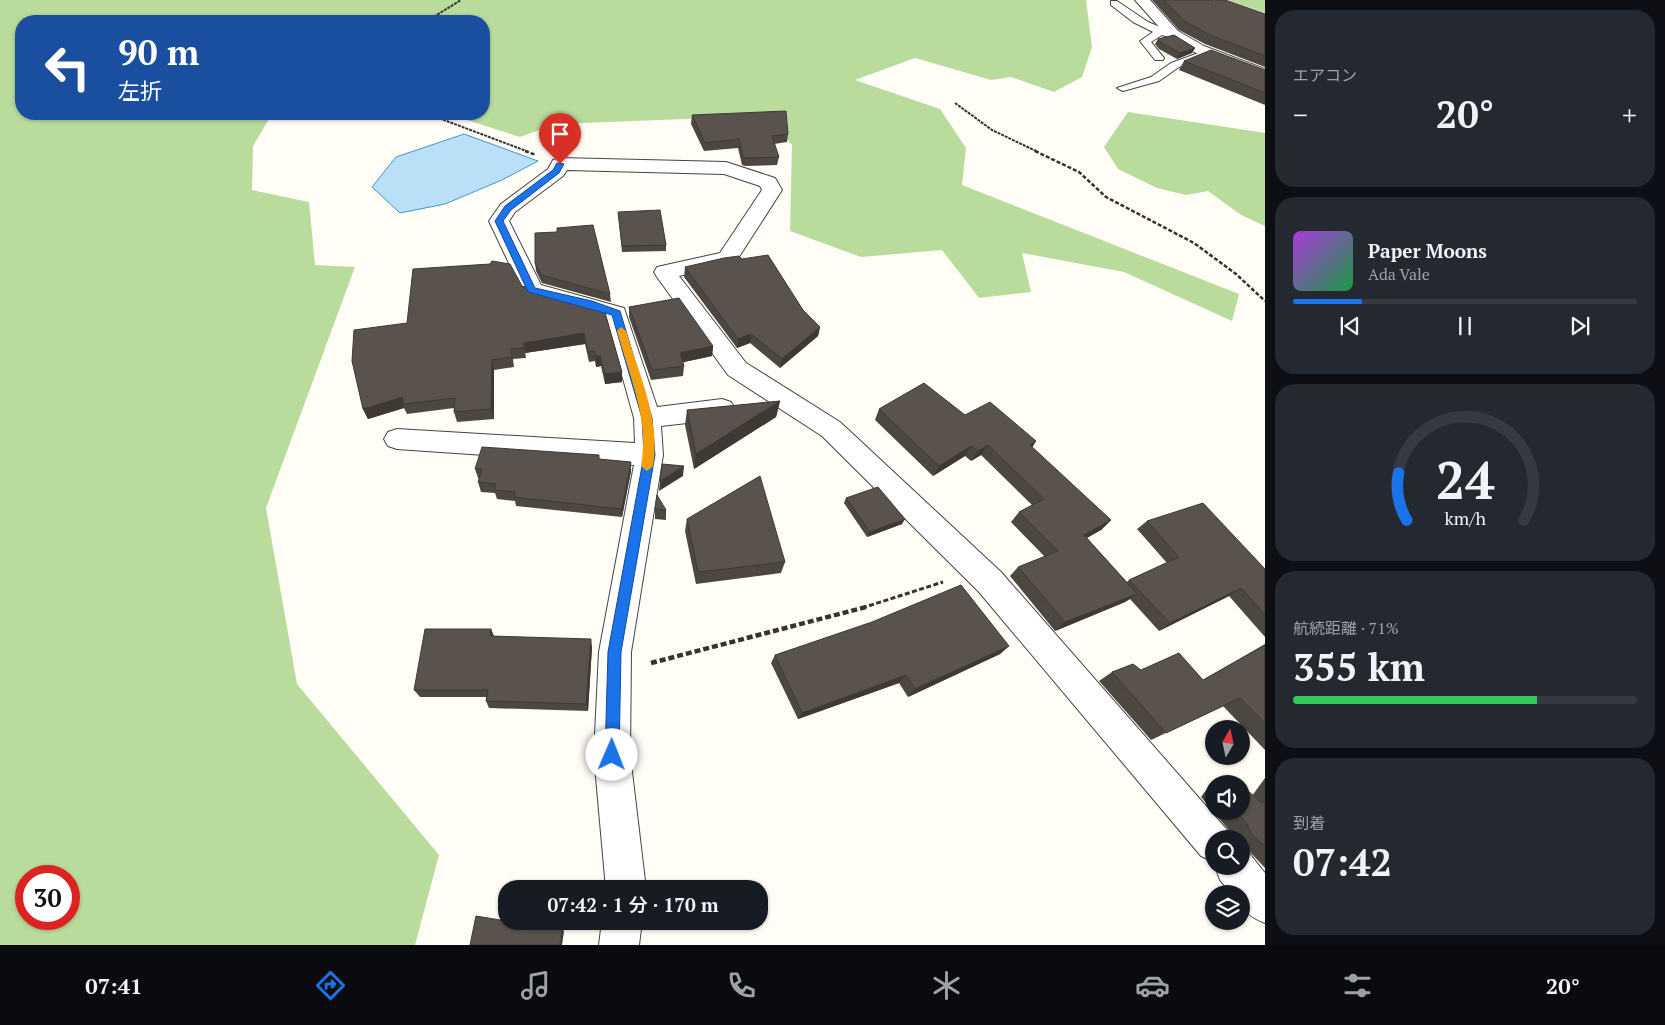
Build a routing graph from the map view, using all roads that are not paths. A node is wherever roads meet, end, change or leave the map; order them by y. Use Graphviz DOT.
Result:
graph roads {
  1 [pos="1142,0"];
  2 [pos="1114,3"];
  3 [pos="1160,32"];
  4 [pos="1179,37"];
  5 [pos="1208,52"];
  6 [pos="1159,58"];
  7 [pos="1265,74"];
  8 [pos="1123,88"];
  9 [pos="787,402"];
  10 [pos="647,418"];
  11 [pos="397,439"];
  12 [pos="649,455"];
  13 [pos="1205,833"];
  14 [pos="1242,875"];
  15 [pos="625,880"];
  16 [pos="1265,902"];
  17 [pos="621,930"];
  18 [pos="619,945"];
  1 -- 4 [label="street"];
  2 -- 3 [label="lane"];
  3 -- 4 [label="lane"];
  3 -- 6 [label="lane"];
  4 -- 5 [label="street"];
  5 -- 7 [label="street"];
  5 -- 8 [label="lane"];
  9 -- 10 [label="street"];
  9 -- 10 [label="street"];
  9 -- 13 [label="street"];
  10 -- 12 [label="street"];
  11 -- 12 [label="street"];
  12 -- 15 [label="street"];
  14 -- 16 [label="street"];
  17 -- 18 [label="street"];
}
